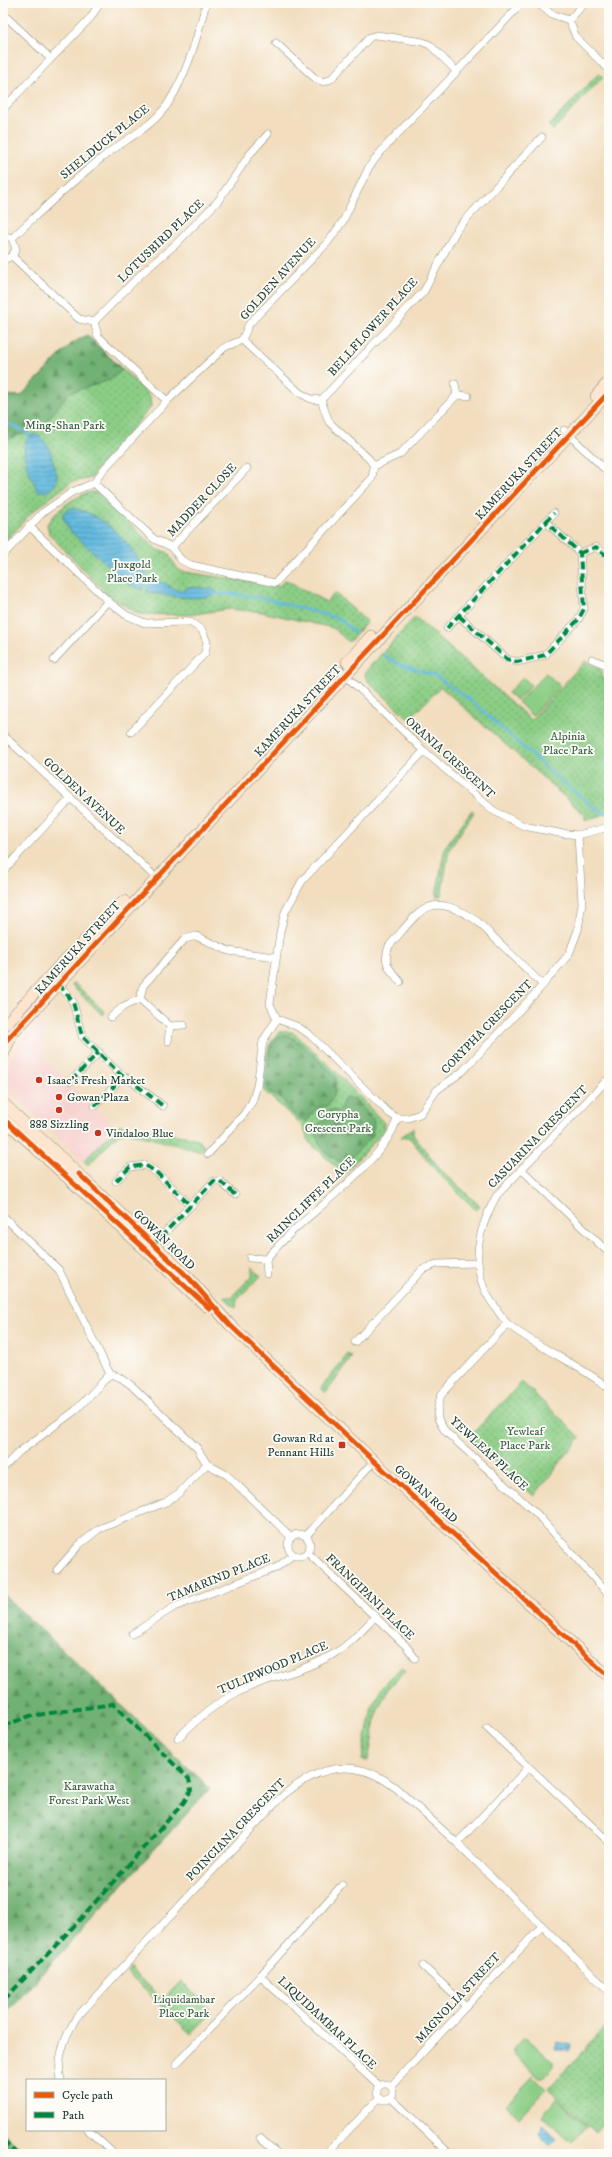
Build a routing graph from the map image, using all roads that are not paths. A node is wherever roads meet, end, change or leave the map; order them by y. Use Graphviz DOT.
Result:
graph roads {
  1 [pos="100,3"];
  2 [pos="206,3"];
  3 [pos="522,3"];
  4 [pos="538,3"];
  5 [pos="585,3"];
  6 [pos="3,14"];
  7 [pos="569,20"];
  8 [pos="276,43"];
  9 [pos="50,58"];
  10 [pos="609,70"];
  11 [pos="456,71"];
  12 [pos="3,109"];
  13 [pos="268,134"];
  14 [pos="542,137"];
  15 [pos="3,235"];
  16 [pos="12,238"];
  17 [pos="12,256"];
  18 [pos="3,260"];
  19 [pos="94,322"];
  20 [pos="242,340"];
  21 [pos="609,381"];
  22 [pos="455,384"];
  23 [pos="609,392"];
  24 [pos="457,395"];
  25 [pos="468,396"];
  26 [pos="321,400"];
  27 [pos="167,401"];
  28 [pos="566,433"];
  29 [pos="374,466"];
  30 [pos="247,468"];
  31 [pos="609,473"];
  32 [pos="94,483"];
  33 [pos="554,513"];
  34 [pos="546,522"];
  35 [pos="29,526"];
  36 [pos="172,547"];
  37 [pos="580,553"];
  38 [pos="3,555"];
  39 [pos="609,558"];
  40 [pos="108,601"];
  41 [pos="459,616"];
  42 [pos="447,628"];
  43 [pos="592,659"];
  44 [pos="54,660"];
  45 [pos="609,666"];
  46 [pos="342,673"];
  47 [pos="132,732"];
  48 [pos="3,735"];
  49 [pos="424,751"];
  50 [pos="71,798"];
  51 [pos="609,827"];
  52 [pos="578,835"];
  53 [pos="3,871"];
  54 [pos="151,873"];
  55 [pos="275,957"];
  56 [pos="50,976"];
  57 [pos="400,982"];
  58 [pos="59,984"];
  59 [pos="543,985"];
  60 [pos="140,999"];
  61 [pos="111,1017"];
  62 [pos="277,1019"];
  63 [pos="184,1025"];
  64 [pos="170,1026"];
  65 [pos="3,1027"];
  66 [pos="12,1035"];
  67 [pos="168,1041"];
  68 [pos="3,1044"];
  69 [pos="99,1052"];
  70 [pos="3,1055"];
  71 [pos="121,1075"];
  72 [pos="609,1079"];
  73 [pos="71,1081"];
  74 [pos="3,1102"];
  75 [pos="95,1106"];
  76 [pos="163,1106"];
  77 [pos="397,1118"];
  78 [pos="4,1120"];
  79 [pos="208,1154"];
  80 [pos="521,1169"];
  81 [pos="116,1181"];
  82 [pos="235,1194"];
  83 [pos="191,1206"];
  84 [pos="3,1216"];
  85 [pos="150,1248"];
  86 [pos="609,1253"];
  87 [pos="250,1258"];
  88 [pos="266,1259"];
  89 [pos="477,1263"];
  90 [pos="267,1274"];
  91 [pos="507,1324"];
  92 [pos="355,1342"];
  93 [pos="110,1374"];
  94 [pos="609,1388"];
  95 [pos="374,1461"];
  96 [pos="207,1464"];
  97 [pos="3,1468"];
  98 [pos="306,1536"];
  99 [pos="291,1537"];
  100 [pos="308,1553"];
  101 [pos="294,1555"];
  102 [pos="57,1570"];
  103 [pos="609,1595"];
  104 [pos="376,1616"];
  105 [pos="132,1634"];
  106 [pos="415,1658"];
  107 [pos="609,1677"];
  108 [pos="488,1728"];
  109 [pos="178,1738"];
  110 [pos="529,1767"];
  111 [pos="609,1842"];
  112 [pos="457,1843"];
  113 [pos="342,1885"];
  114 [pos="542,1926"];
  115 [pos="423,1966"];
  116 [pos="260,1976"];
  117 [pos="609,1991"];
  118 [pos="466,2006"];
  119 [pos="176,2064"];
  120 [pos="61,2079"];
  121 [pos="379,2086"];
  122 [pos="390,2086"];
  123 [pos="379,2098"];
  124 [pos="391,2098"];
  125 [pos="89,2131"];
  126 [pos="260,2138"];
  127 [pos="114,2154"];
  128 [pos="278,2154"];
  129 [pos="326,2154"];
  130 [pos="450,2154"];
  1 -- 9 [label="street"];
  2 -- 16 [label="street, SHELDUCK PLACE"];
  3 -- 11 [label="street, GOLDEN AVENUE"];
  4 -- 7 [label="street"];
  5 -- 7 [label="street"];
  6 -- 9 [label="street"];
  7 -- 10 [label="street"];
  8 -- 11 [label="street"];
  9 -- 12 [label="street"];
  11 -- 20 [label="street, GOLDEN AVENUE"];
  13 -- 19 [label="street, LOTUSBIRD PLACE"];
  14 -- 26 [label="street, BELLFLOWER PLACE"];
  15 -- 16 [label="street"];
  16 -- 17 [label="street"];
  17 -- 18 [label="street"];
  17 -- 19 [label="street"];
  19 -- 27 [label="street"];
  20 -- 26 [label="street"];
  20 -- 27 [label="street, GOLDEN AVENUE"];
  21 -- 28 [label="street, KAMERUKA STREET"];
  22 -- 24 [label="street"];
  23 -- 28 [label="street, KAMERUKA STREET"];
  24 -- 25 [label="street"];
  24 -- 29 [label="street"];
  26 -- 29 [label="street"];
  27 -- 32 [label="street, GOLDEN AVENUE"];
  28 -- 31 [label="street"];
  28 -- 46 [label="street, KAMERUKA STREET"];
  29 -- 36 [label="street"];
  30 -- 36 [label="street, MADDER CLOSE"];
  32 -- 35 [label="street"];
  32 -- 36 [label="street"];
  33 -- 34 [label="street"];
  34 -- 37 [label="street"];
  34 -- 41 [label="street"];
  35 -- 38 [label="street"];
  35 -- 40 [label="street"];
  37 -- 39 [label="street"];
  37 -- 41 [label="street"];
  40 -- 44 [label="street"];
  40 -- 47 [label="street"];
  41 -- 42 [label="street"];
  43 -- 45 [label="street"];
  46 -- 49 [label="street, ORANIA CRESCENT"];
  46 -- 54 [label="street, KAMERUKA STREET"];
  46 -- 58 [label="street, KAMERUKA STREET"];
  48 -- 50 [label="street, GOLDEN AVENUE"];
  49 -- 52 [label="street, ORANIA CRESCENT"];
  49 -- 55 [label="street"];
  50 -- 53 [label="street"];
  50 -- 54 [label="street, GOLDEN AVENUE"];
  51 -- 52 [label="street, ORANIA CRESCENT"];
  52 -- 59 [label="street, CORYPHA CRESCENT"];
  54 -- 56 [label="street, KAMERUKA STREET"];
  55 -- 60 [label="street"];
  55 -- 62 [label="street"];
  56 -- 58 [label="street"];
  56 -- 65 [label="street, KAMERUKA STREET"];
  57 -- 59 [label="street"];
  58 -- 66 [label="street, KAMERUKA STREET"];
  58 -- 69 [label="street"];
  59 -- 77 [label="street, CORYPHA CRESCENT"];
  60 -- 61 [label="street"];
  60 -- 64 [label="street"];
  62 -- 77 [label="street"];
  62 -- 79 [label="street"];
  63 -- 64 [label="street"];
  64 -- 67 [label="street"];
  66 -- 68 [label="street, KAMERUKA STREET"];
  66 -- 70 [label="street"];
  69 -- 71 [label="street"];
  69 -- 73 [label="street"];
  71 -- 75 [label="street"];
  71 -- 76 [label="street"];
  72 -- 80 [label="street, CASUARINA CRESCENT"];
  74 -- 85 [label="street, GOWAN ROAD"];
  77 -- 88 [label="street, RAINCLIFFE PLACE"];
  78 -- 85 [label="street, GOWAN ROAD"];
  80 -- 86 [label="street"];
  80 -- 89 [label="street, CASUARINA CRESCENT"];
  81 -- 83 [label="street"];
  82 -- 83 [label="street"];
  83 -- 85 [label="street"];
  84 -- 93 [label="street"];
  85 -- 95 [label="street, GOWAN ROAD"];
  87 -- 88 [label="street, RAINCLIFFE PLACE"];
  88 -- 90 [label="street, RAINCLIFFE PLACE"];
  89 -- 91 [label="street, CASUARINA CRESCENT"];
  89 -- 92 [label="street"];
  91 -- 94 [label="street, CASUARINA CRESCENT"];
  91 -- 103 [label="street, YEWLEAF PLACE"];
  93 -- 96 [label="street"];
  93 -- 97 [label="street"];
  95 -- 98 [label="street"];
  95 -- 107 [label="street, GOWAN ROAD"];
  96 -- 99 [label="street"];
  96 -- 102 [label="street"];
  98 -- 99 [label="street"];
  98 -- 100 [label="street"];
  99 -- 101 [label="street"];
  100 -- 101 [label="street"];
  100 -- 104 [label="street, FRANGIPANI PLACE"];
  101 -- 105 [label="street, TAMARIND PLACE"];
  104 -- 106 [label="street, FRANGIPANI PLACE"];
  104 -- 109 [label="street, TULIPWOOD PLACE"];
  108 -- 110 [label="street"];
  110 -- 111 [label="street"];
  110 -- 112 [label="street"];
  112 -- 114 [label="street, POINCIANA CRESCENT"];
  112 -- 120 [label="street, POINCIANA CRESCENT"];
  113 -- 116 [label="street, LIQUIDAMBAR PLACE"];
  114 -- 117 [label="street, POINCIANA CRESCENT"];
  114 -- 118 [label="street, MAGNOLIA STREET"];
  115 -- 118 [label="street"];
  116 -- 119 [label="street, LIQUIDAMBAR PLACE"];
  116 -- 121 [label="street, LIQUIDAMBAR PLACE"];
  118 -- 122 [label="street, MAGNOLIA STREET"];
  121 -- 122 [label="street"];
  121 -- 123 [label="street"];
  122 -- 124 [label="street"];
  123 -- 124 [label="street"];
  123 -- 129 [label="street"];
  124 -- 130 [label="street"];
  125 -- 127 [label="street"];
  126 -- 128 [label="street"];
}
